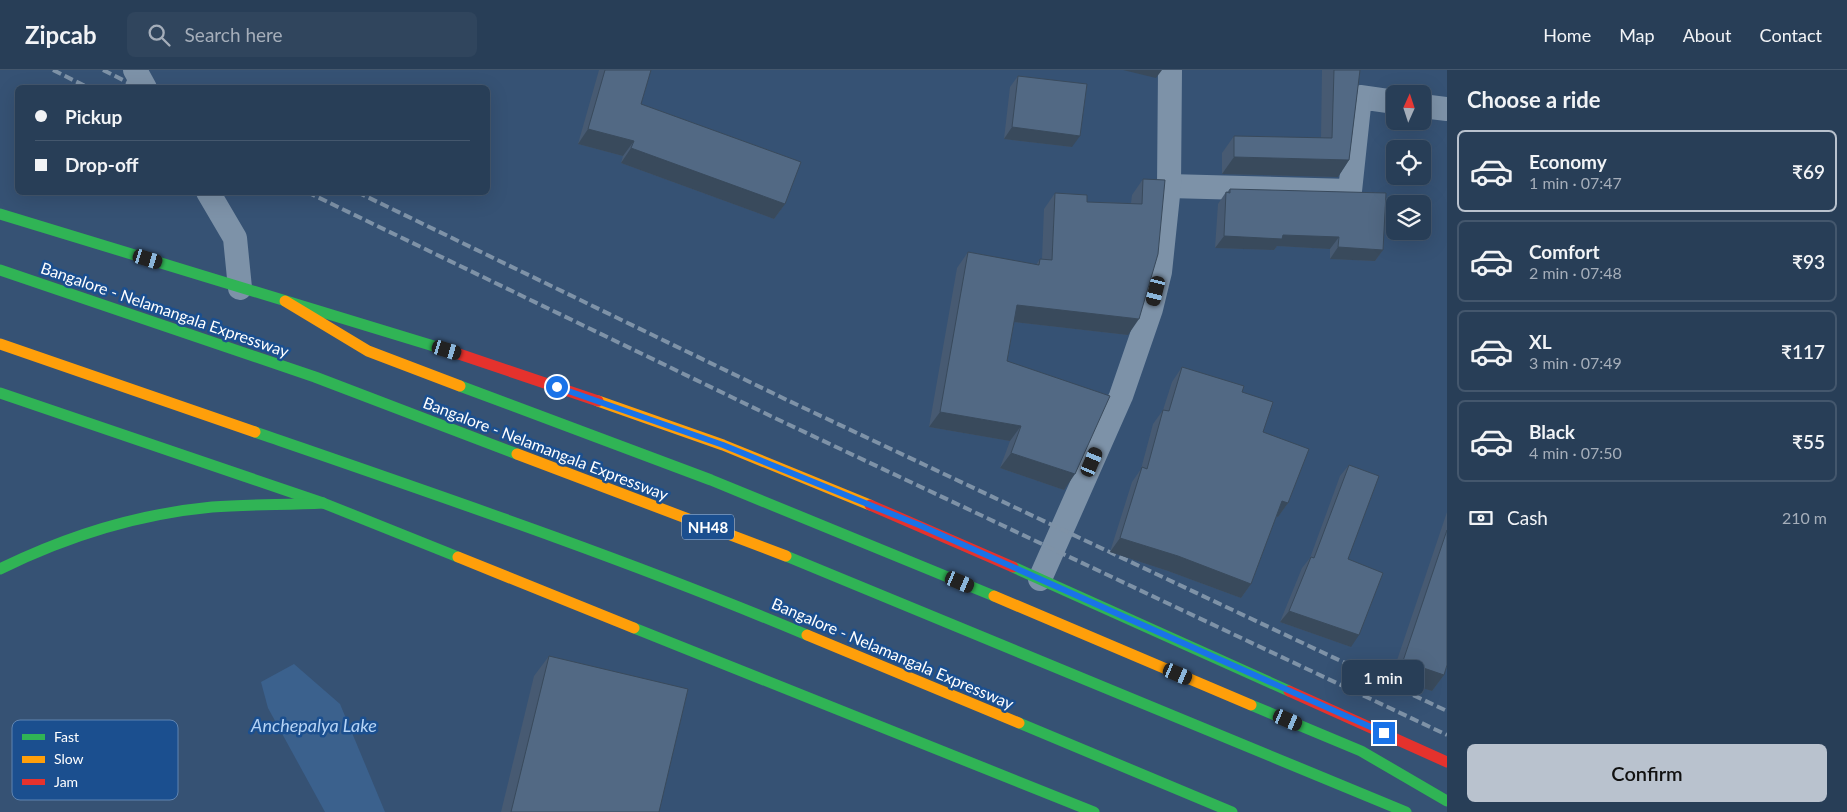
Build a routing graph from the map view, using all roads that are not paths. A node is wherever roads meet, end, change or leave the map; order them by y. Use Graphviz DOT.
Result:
graph roads {
  1 [pos="135,70"];
  2 [pos="1170,70"];
  3 [pos="143,85"];
  4 [pos="1386,101"];
  5 [pos="1431,107"];
  6 [pos="1447,110"];
  7 [pos="1168,186"];
  8 [pos="210,195"];
  9 [pos="0,214"];
  10 [pos="0,270"];
  11 [pos="240,288"];
  12 [pos="285,301"];
  13 [pos="0,344"];
  14 [pos="0,393"];
  15 [pos="323,503"];
  16 [pos="0,569"];
  17 [pos="1040,579"];
  18 [pos="1447,762"];
  19 [pos="1447,801"];
  20 [pos="1094,812"];
  21 [pos="1232,812"];
  22 [pos="1406,812"];
  1 -- 3 [label="street"];
  2 -- 7 [label="street"];
  4 -- 7 [label="street"];
  5 -- 6 [label="street"];
  7 -- 17 [label="street"];
  8 -- 11 [label="street"];
  9 -- 11 [label="main road"];
  10 -- 22 [label="main road, Bangalore - Nelamangala Expressway / NH48"];
  11 -- 12 [label="main road"];
  12 -- 17 [label="main road"];
  12 -- 19 [label="main road"];
  13 -- 21 [label="main road, Bangalore - Nelamangala Expressway"];
  14 -- 15 [label="main road"];
  15 -- 16 [label="main road"];
  15 -- 20 [label="main road"];
  17 -- 18 [label="main road"];
}
